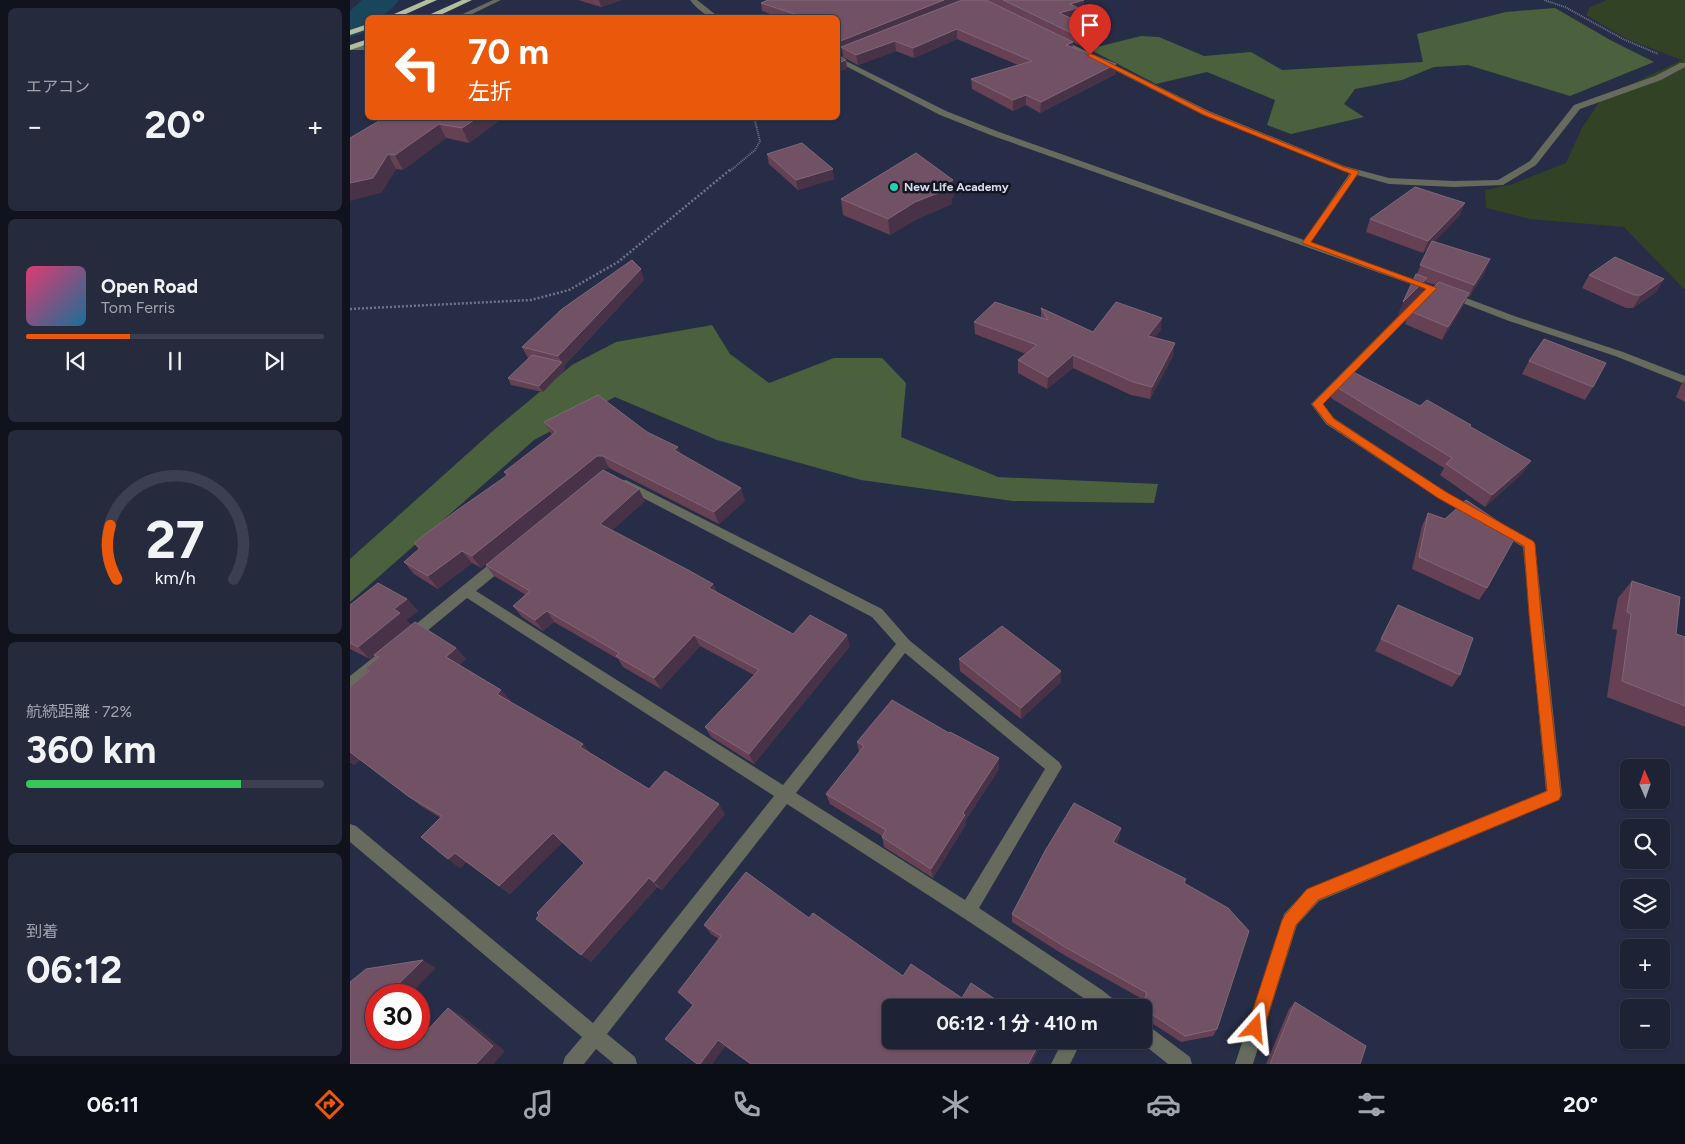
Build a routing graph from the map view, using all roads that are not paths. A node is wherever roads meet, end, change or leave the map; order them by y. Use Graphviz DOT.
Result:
graph roads {
  1 [pos="433,0"];
  2 [pos="468,0"];
  3 [pos="498,0"];
  4 [pos="693,0"];
  5 [pos="396,15"];
  6 [pos="433,15"];
  7 [pos="465,15"];
  8 [pos="712,15"];
  9 [pos="365,27"];
  10 [pos="350,33"];
  11 [pos="1053,37"];
  12 [pos="365,42"];
  13 [pos="350,48"];
  14 [pos="365,48"];
  15 [pos="840,60"];
  16 [pos="1683,64"];
  17 [pos="1356,172"];
  18 [pos="1306,243"];
  19 [pos="1432,288"];
  20 [pos="1685,380"];
  21 [pos="616,478"];
  22 [pos="511,554"];
  23 [pos="466,592"];
  24 [pos="904,644"];
  25 [pos="350,685"];
  26 [pos="786,795"];
  27 [pos="350,832"];
  28 [pos="968,911"];
  29 [pos="1089,999"];
  30 [pos="595,1036"];
  31 [pos="1152,1039"];
  32 [pos="1068,1049"];
  33 [pos="572,1064"];
  34 [pos="628,1064"];
  35 [pos="1060,1064"];
  36 [pos="1183,1064"];
  37 [pos="1244,1064"];
  1 -- 5 [label="highway"];
  2 -- 6 [label="highway"];
  3 -- 7 [label="street"];
  4 -- 8 [label="street"];
  9 -- 10 [label="highway"];
  11 -- 17 [label="street"];
  12 -- 13 [label="highway"];
  13 -- 14 [label="street"];
  15 -- 18 [label="street"];
  16 -- 17 [label="street"];
  17 -- 18 [label="street"];
  18 -- 19 [label="street"];
  19 -- 20 [label="street"];
  19 -- 37 [label="street"];
  21 -- 24 [label="street"];
  22 -- 23 [label="street"];
  23 -- 25 [label="street"];
  23 -- 26 [label="street"];
  24 -- 26 [label="street"];
  24 -- 28 [label="street"];
  26 -- 28 [label="street"];
  26 -- 30 [label="street"];
  27 -- 30 [label="street"];
  28 -- 29 [label="street"];
  30 -- 33 [label="street"];
  30 -- 34 [label="street"];
  31 -- 36 [label="street"];
  32 -- 35 [label="street"];
}
